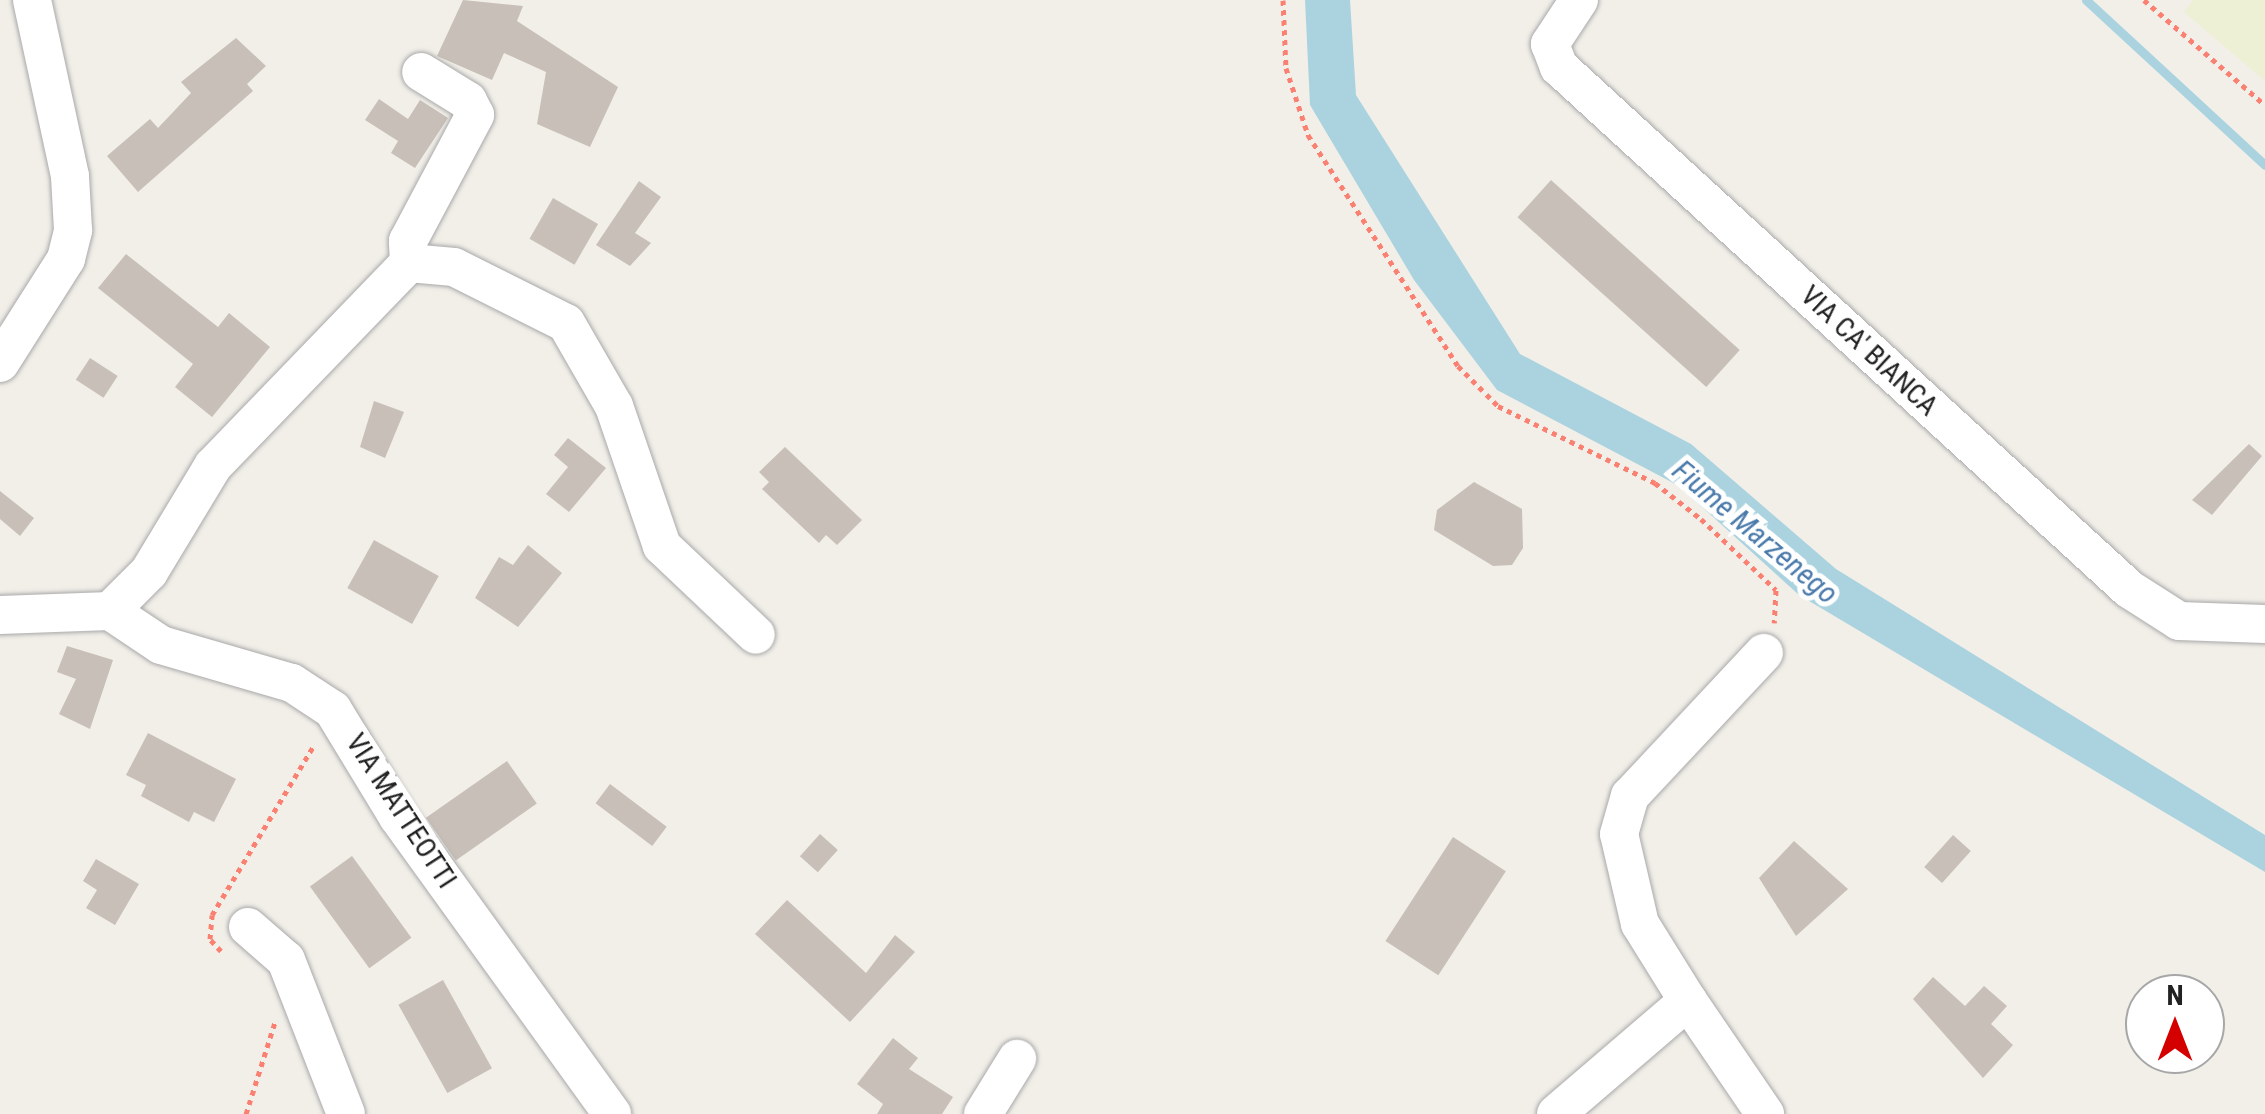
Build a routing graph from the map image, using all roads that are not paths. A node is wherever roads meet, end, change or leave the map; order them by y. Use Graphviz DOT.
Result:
graph roads {
  1 [pos="32,0"];
  2 [pos="1579,0"];
  3 [pos="421,72"];
  4 [pos="409,263"];
  5 [pos="0,363"];
  6 [pos="110,611"];
  7 [pos="0,615"];
  8 [pos="2265,624"];
  9 [pos="756,635"];
  10 [pos="1764,653"];
  11 [pos="248,927"];
  12 [pos="1688,1001"];
  13 [pos="1018,1059"];
  14 [pos="346,1114"];
  15 [pos="612,1114"];
  16 [pos="983,1114"];
  17 [pos="1556,1114"];
  18 [pos="1765,1114"];
  1 -- 5 [label="street"];
  2 -- 8 [label="street, VIA CA' BIANCA"];
  3 -- 4 [label="street"];
  4 -- 6 [label="street"];
  4 -- 9 [label="street"];
  6 -- 7 [label="street"];
  6 -- 15 [label="street, VIA MATTEOTTI"];
  10 -- 12 [label="street"];
  11 -- 14 [label="street"];
  12 -- 17 [label="street"];
  12 -- 18 [label="street"];
  13 -- 16 [label="street"];
}
